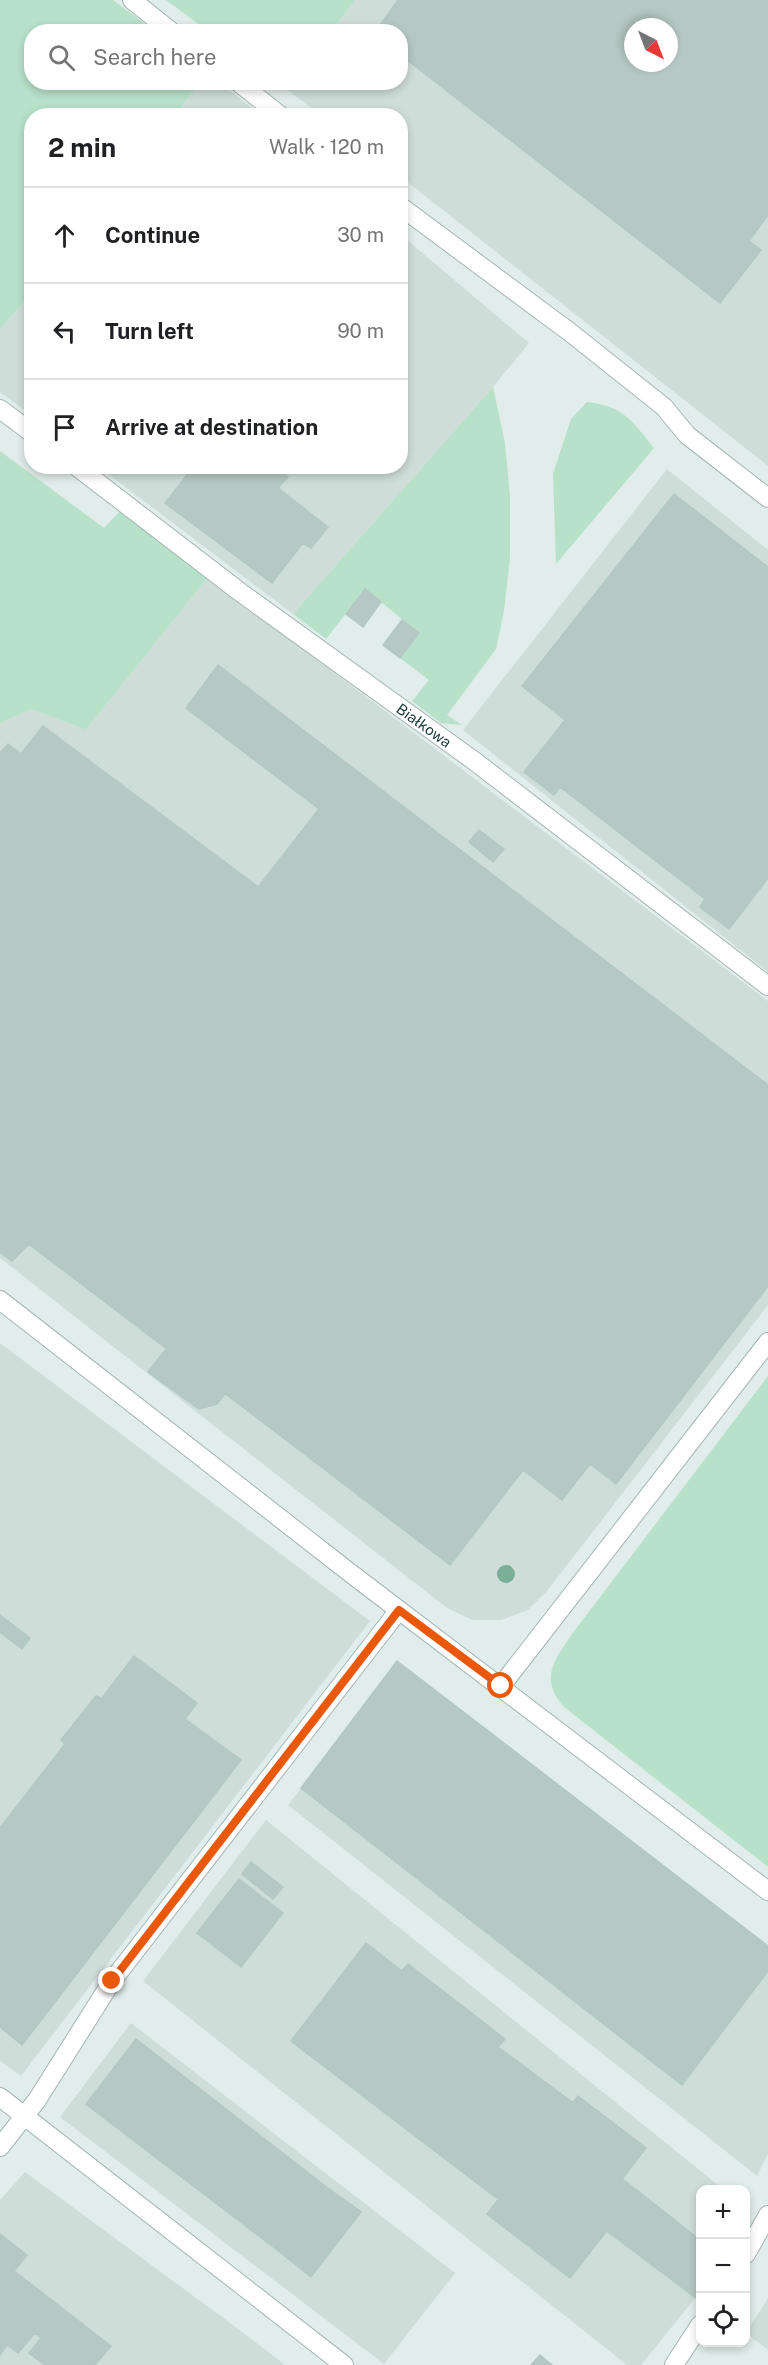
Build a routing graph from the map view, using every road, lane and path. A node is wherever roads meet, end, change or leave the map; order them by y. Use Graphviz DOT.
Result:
graph roads {
  1 [pos="132,0"];
  2 [pos="162,24"];
  3 [pos="248,90"];
  4 [pos="271,108"];
  5 [pos="408,212"];
  6 [pos="0,409"];
  7 [pos="24,427"];
  8 [pos="86,474"];
  9 [pos="768,498"];
  10 [pos="768,986"];
  11 [pos="0,1300"];
  12 [pos="768,1342"];
  13 [pos="399,1610"];
  14 [pos="501,1686"];
  15 [pos="768,1891"];
  16 [pos="0,2097"];
  17 [pos="24,2116"];
  18 [pos="0,2147"];
  19 [pos="768,2215"];
  20 [pos="750,2247"];
  21 [pos="696,2331"];
  22 [pos="345,2365"];
  23 [pos="674,2365"];
  1 -- 2 [label="lane"];
  3 -- 4 [label="lane"];
  5 -- 9 [label="lane"];
  6 -- 7 [label="lane"];
  8 -- 10 [label="lane, Białkowa"];
  11 -- 13 [label="lane"];
  12 -- 14 [label="lane"];
  13 -- 14 [label="lane"];
  13 -- 17 [label="lane"];
  14 -- 15 [label="lane"];
  16 -- 17 [label="lane"];
  17 -- 18 [label="lane"];
  17 -- 22 [label="lane"];
  19 -- 20 [label="lane"];
  21 -- 23 [label="lane"];
}
